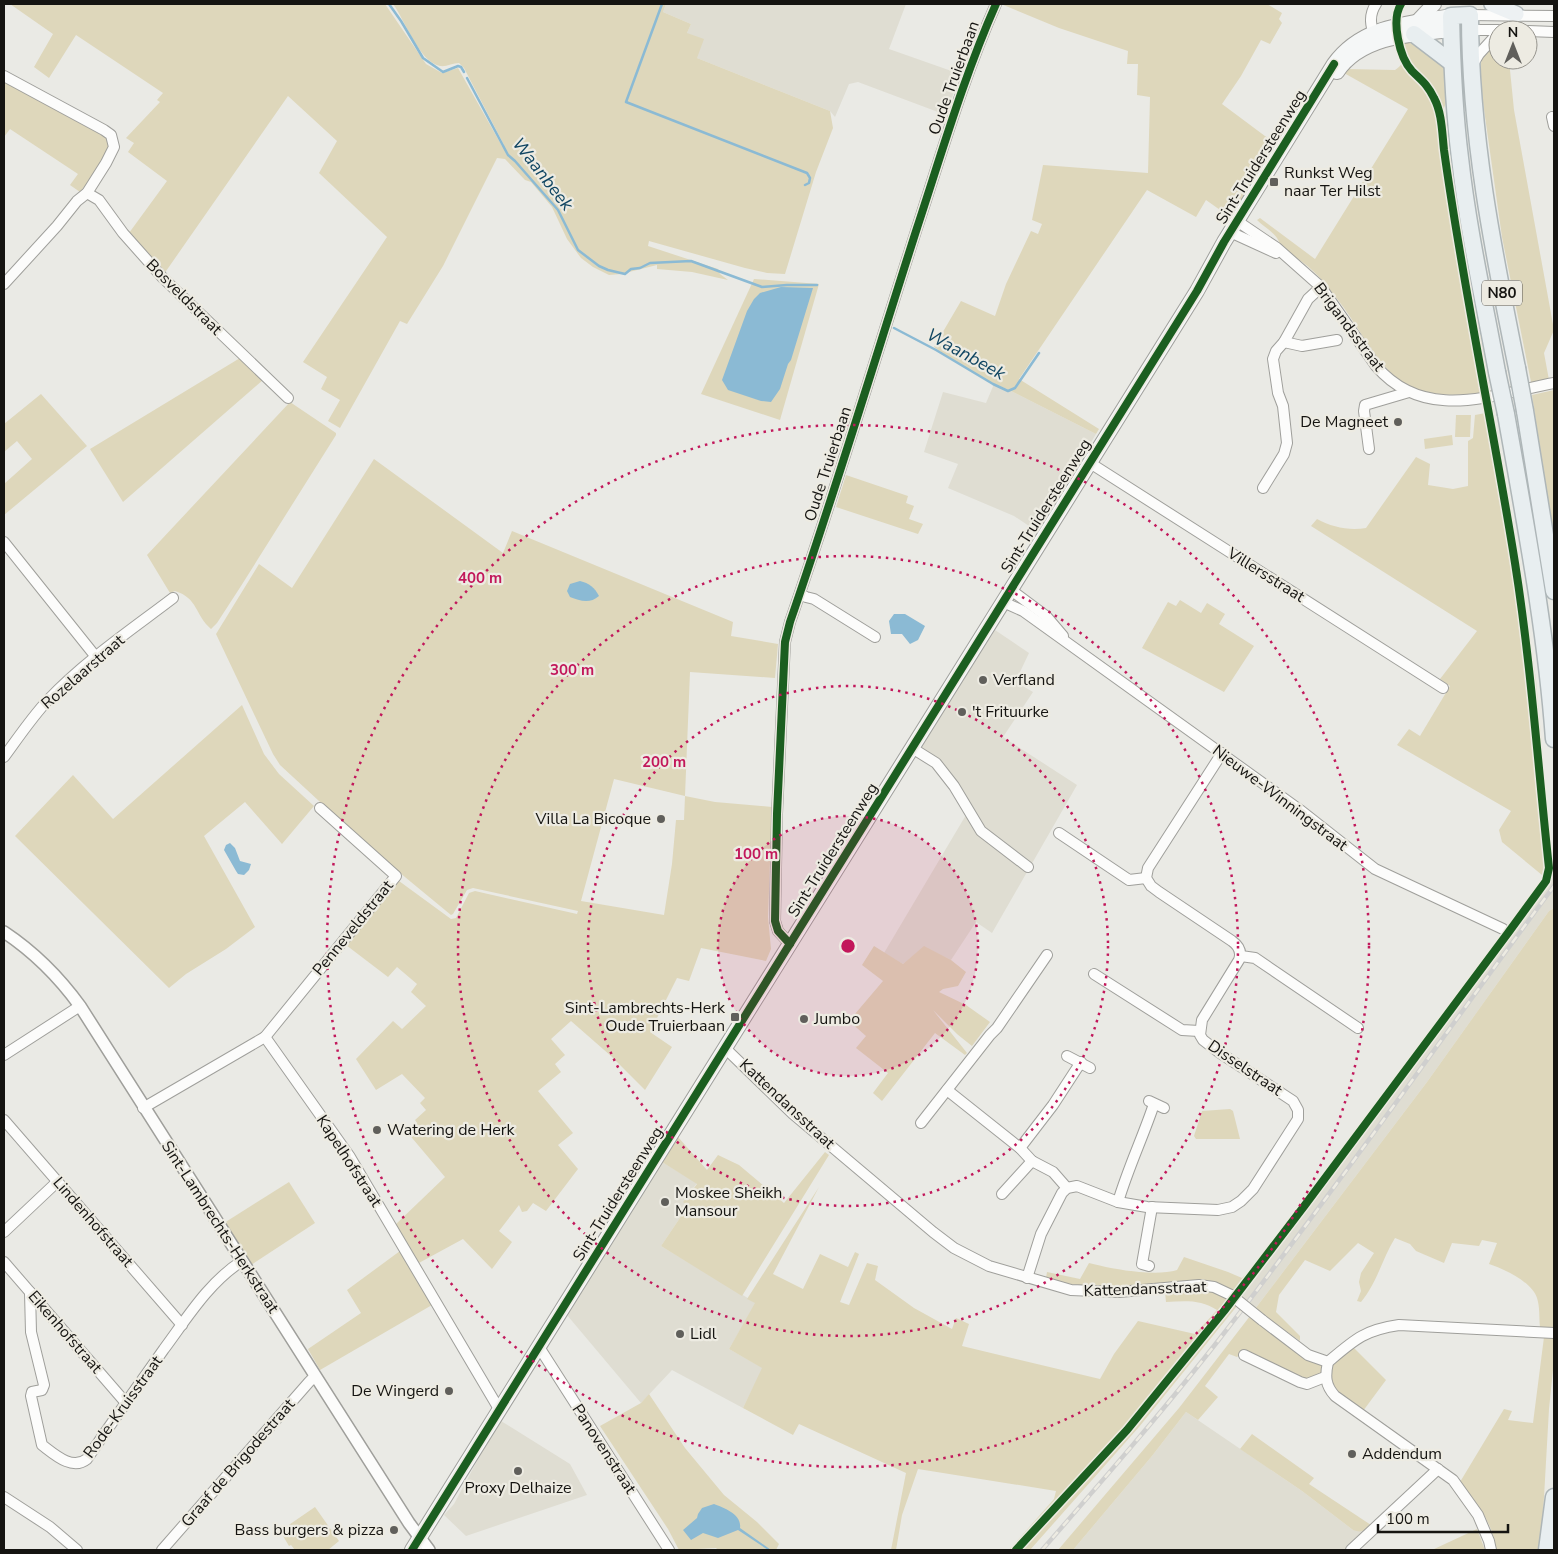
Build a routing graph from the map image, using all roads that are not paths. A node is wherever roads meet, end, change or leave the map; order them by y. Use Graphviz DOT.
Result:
graph roads {
  1 [pos="996,4"];
  2 [pos="1376,4"];
  3 [pos="1434,4"];
  4 [pos="1492,4"];
  5 [pos="1516,14"];
  6 [pos="1470,16"];
  7 [pos="1554,16"];
  8 [pos="1451,17"];
  9 [pos="1488,26"];
  10 [pos="1416,28"];
  11 [pos="1538,31"];
  12 [pos="1554,32"];
  13 [pos="1375,37"];
  14 [pos="1488,44"];
  15 [pos="1452,63"];
  16 [pos="1471,67"];
  17 [pos="4,76"];
  18 [pos="86,193"];
  19 [pos="1237,228"];
  20 [pos="4,284"];
  21 [pos="1321,287"];
  22 [pos="1337,340"];
  23 [pos="1284,342"];
  24 [pos="1551,384"];
  25 [pos="1409,392"];
  26 [pos="288,398"];
  27 [pos="1369,449"];
  28 [pos="1090,462"];
  29 [pos="1263,488"];
  30 [pos="4,542"];
  31 [pos="1011,590"];
  32 [pos="1554,591"];
  33 [pos="800,594"];
  34 [pos="173,598"];
  35 [pos="1003,602"];
  36 [pos="876,637"];
  37 [pos="1070,644"];
  38 [pos="96,657"];
  39 [pos="1443,688"];
  40 [pos="1554,739"];
  41 [pos="912,748"];
  42 [pos="1222,753"];
  43 [pos="4,757"];
  44 [pos="320,808"];
  45 [pos="1059,832"];
  46 [pos="1028,867"];
  47 [pos="1146,878"];
  48 [pos="1503,929"];
  49 [pos="4,932"];
  50 [pos="790,944"];
  51 [pos="1047,955"];
  52 [pos="1241,956"];
  53 [pos="1094,974"];
  54 [pos="80,1006"];
  55 [pos="1358,1028"];
  56 [pos="1199,1031"];
  57 [pos="265,1037"];
  58 [pos="725,1048"];
  59 [pos="4,1054"];
  60 [pos="1067,1056"];
  61 [pos="1081,1062"];
  62 [pos="1090,1068"];
  63 [pos="947,1090"];
  64 [pos="143,1108"];
  65 [pos="1164,1108"];
  66 [pos="4,1120"];
  67 [pos="922,1123"];
  68 [pos="1020,1148"];
  69 [pos="1032,1161"];
  70 [pos="57,1182"];
  71 [pos="1067,1188"];
  72 [pos="1002,1194"];
  73 [pos="1118,1202"];
  74 [pos="1152,1208"];
  75 [pos="4,1232"];
  76 [pos="242,1261"];
  77 [pos="4,1262"];
  78 [pos="1149,1266"];
  79 [pos="1027,1278"];
  80 [pos="30,1292"];
  81 [pos="182,1325"];
  82 [pos="1554,1333"];
  83 [pos="539,1347"];
  84 [pos="1244,1355"];
  85 [pos="1328,1362"];
  86 [pos="315,1376"];
  87 [pos="1325,1377"];
  88 [pos="126,1403"];
  89 [pos="499,1409"];
  90 [pos="1438,1468"];
  91 [pos="1554,1497"];
  92 [pos="4,1498"];
  93 [pos="420,1538"];
  94 [pos="78,1550"];
  95 [pos="162,1550"];
  96 [pos="412,1550"];
  97 [pos="429,1550"];
  98 [pos="669,1550"];
  99 [pos="1351,1550"];
  100 [pos="1491,1550"];
  101 [pos="1547,1550"];
  1 -- 33 [label="street, Oude Truierbaan"];
  2 -- 13 [label="street"];
  3 -- 10 [label="main road"];
  4 -- 5 [label="main road"];
  5 -- 6 [label="street"];
  5 -- 7 [label="street"];
  6 -- 8 [label="highway, Sint-Truidersteenweg"];
  6 -- 9 [label="street"];
  6 -- 16 [label="highway, N80"];
  8 -- 10 [label="main road, Sint-Truidersteenweg"];
  8 -- 15 [label="highway, N80"];
  10 -- 13 [label="main road, Sint-Truidersteenweg"];
  10 -- 15 [label="highway"];
  11 -- 12 [label="street"];
  13 -- 19 [label="main road, Sint-Truidersteenweg"];
  14 -- 16 [label="street"];
  15 -- 40 [label="highway, N80, bridge"];
  16 -- 32 [label="highway, N80, bridge"];
  17 -- 18 [label="street"];
  18 -- 20 [label="street"];
  18 -- 26 [label="street, Bosveldstraat"];
  19 -- 21 [label="street, Brigandsstraat"];
  19 -- 28 [label="main road, Sint-Truidersteenweg"];
  21 -- 23 [label="street"];
  21 -- 25 [label="street, Brigandsstraat"];
  22 -- 23 [label="street"];
  23 -- 29 [label="street"];
  24 -- 25 [label="street, Brigandsstraat"];
  25 -- 27 [label="street"];
  28 -- 31 [label="main road, Sint-Truidersteenweg"];
  28 -- 39 [label="street, Villersstraat"];
  30 -- 38 [label="street"];
  31 -- 35 [label="main road, Sint-Truidersteenweg"];
  31 -- 37 [label="street, Nieuwe-Winningstraat"];
  33 -- 36 [label="street"];
  33 -- 50 [label="street, Oude Truierbaan"];
  34 -- 38 [label="street, Rozelaarstraat"];
  35 -- 37 [label="street, Nieuwe-Winningstraat"];
  35 -- 41 [label="main road, Sint-Truidersteenweg"];
  37 -- 42 [label="street, Nieuwe-Winningstraat"];
  38 -- 43 [label="street, Rozelaarstraat"];
  41 -- 46 [label="street"];
  41 -- 50 [label="main road, Sint-Truidersteenweg"];
  42 -- 47 [label="street"];
  42 -- 48 [label="street, Nieuwe-Winningstraat"];
  44 -- 57 [label="street, Penneveldstraat"];
  45 -- 47 [label="street"];
  47 -- 52 [label="street"];
  49 -- 54 [label="street, Sint-Lambrechts-Herkstraat"];
  50 -- 58 [label="main road, Sint-Truidersteenweg"];
  51 -- 63 [label="street"];
  52 -- 55 [label="street"];
  52 -- 56 [label="street, Disselstraat"];
  53 -- 56 [label="street"];
  54 -- 59 [label="street"];
  54 -- 64 [label="street, Sint-Lambrechts-Herkstraat"];
  56 -- 74 [label="street, Disselstraat"];
  57 -- 64 [label="street"];
  57 -- 89 [label="street, Kapelhofstraat"];
  58 -- 79 [label="street, Kattendansstraat"];
  58 -- 83 [label="main road, Sint-Truidersteenweg"];
  60 -- 61 [label="street"];
  61 -- 62 [label="street"];
  61 -- 68 [label="street"];
  63 -- 67 [label="street"];
  63 -- 68 [label="street"];
  64 -- 76 [label="street, Sint-Lambrechts-Herkstraat"];
  65 -- 73 [label="street"];
  66 -- 70 [label="street, Lindenhofstraat"];
  68 -- 69 [label="street"];
  69 -- 71 [label="street"];
  69 -- 72 [label="street"];
  70 -- 75 [label="street"];
  70 -- 81 [label="street, Lindenhofstraat"];
  71 -- 73 [label="street, Disselstraat"];
  71 -- 79 [label="street"];
  73 -- 74 [label="street, Disselstraat"];
  74 -- 78 [label="street"];
  76 -- 81 [label="street, Rode-Kruisstraat"];
  76 -- 86 [label="street, Sint-Lambrechts-Herkstraat"];
  77 -- 80 [label="street, Eikenhofstraat"];
  79 -- 85 [label="street, Kattendansstraat, bridge"];
  80 -- 88 [label="street, Eikenhofstraat"];
  80 -- 88 [label="street, Rode-Kruisstraat"];
  81 -- 88 [label="street, Rode-Kruisstraat"];
  82 -- 85 [label="street"];
  83 -- 89 [label="main road, Sint-Truidersteenweg"];
  83 -- 98 [label="street, Panovenstraat"];
  84 -- 87 [label="street"];
  85 -- 87 [label="street"];
  86 -- 93 [label="street, Sint-Lambrechts-Herkstraat"];
  86 -- 95 [label="street, Graaf de Brigodestraat"];
  87 -- 90 [label="street"];
  89 -- 93 [label="main road, Sint-Truidersteenweg"];
  90 -- 99 [label="street"];
  90 -- 100 [label="street"];
  91 -- 101 [label="highway"];
  92 -- 94 [label="street"];
  93 -- 96 [label="main road, Sint-Truidersteenweg"];
  93 -- 97 [label="street, Sint-Lambrechts-Herkstraat"];
}
